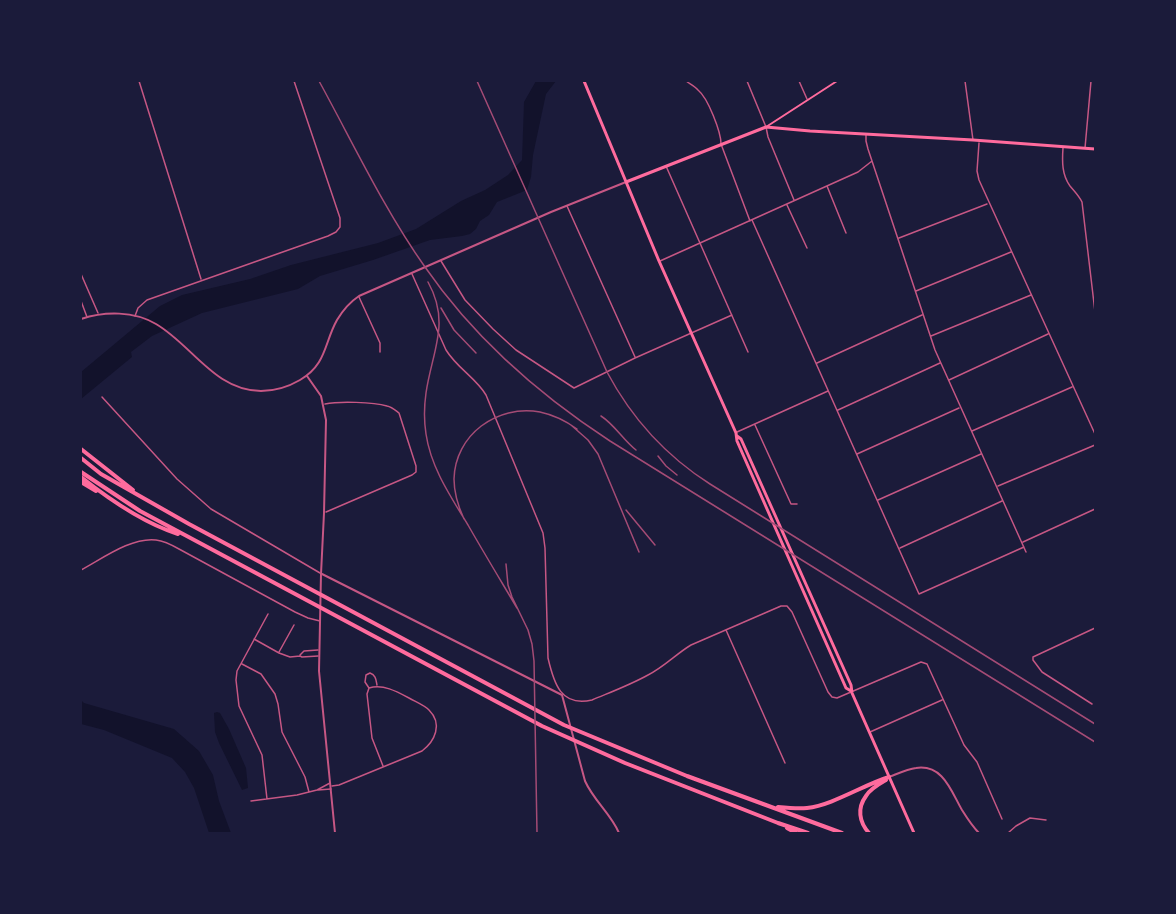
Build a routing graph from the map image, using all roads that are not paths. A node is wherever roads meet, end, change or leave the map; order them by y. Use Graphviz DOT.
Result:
graph roads {
  1 [pos="139,81"];
  2 [pos="294,81"];
  3 [pos="584,81"];
  4 [pos="686,81"];
  5 [pos="747,81"];
  6 [pos="799,81"];
  7 [pos="837,81"];
  8 [pos="965,81"];
  9 [pos="1091,81"];
  10 [pos="807,100"];
  11 [pos="777,120"];
  12 [pos="766,127"];
  13 [pos="780,129"];
  14 [pos="866,134"];
  15 [pos="973,140"];
  16 [pos="979,141"];
  17 [pos="721,144"];
  18 [pos="1063,147"];
  19 [pos="1085,149"];
  20 [pos="1095,149"];
  21 [pos="872,161"];
  22 [pos="666,166"];
  23 [pos="626,182"];
  24 [pos="827,186"];
  25 [pos="795,201"];
  26 [pos="988,203"];
  27 [pos="787,204"];
  28 [pos="567,206"];
  29 [pos="751,220"];
  30 [pos="846,232"];
  31 [pos="898,239"];
  32 [pos="700,243"];
  33 [pos="807,248"];
  34 [pos="1011,252"];
  35 [pos="441,260"];
  36 [pos="659,261"];
  37 [pos="411,273"];
  38 [pos="81,274"];
  39 [pos="201,280"];
  40 [pos="915,291"];
  41 [pos="1031,295"];
  42 [pos="359,296"];
  43 [pos="81,301"];
  44 [pos="1095,312"];
  45 [pos="99,314"];
  46 [pos="732,315"];
  47 [pos="923,315"];
  48 [pos="135,316"];
  49 [pos="87,317"];
  50 [pos="81,319"];
  51 [pos="692,334"];
  52 [pos="1049,334"];
  53 [pos="930,337"];
  54 [pos="380,352"];
  55 [pos="748,352"];
  56 [pos="635,358"];
  57 [pos="816,363"];
  58 [pos="940,363"];
  59 [pos="307,376"];
  60 [pos="948,380"];
  61 [pos="1074,386"];
  62 [pos="829,391"];
  63 [pos="102,397"];
  64 [pos="324,404"];
  65 [pos="960,407"];
  66 [pos="838,411"];
  67 [pos="755,425"];
  68 [pos="972,431"];
  69 [pos="1095,434"];
  70 [pos="737,435"];
  71 [pos="1095,445"];
  72 [pos="81,450"];
  73 [pos="981,453"];
  74 [pos="856,454"];
  75 [pos="81,458"];
  76 [pos="81,472"];
  77 [pos="81,480"];
  78 [pos="997,486"];
  79 [pos="140,496"];
  80 [pos="1003,500"];
  81 [pos="878,501"];
  82 [pos="797,504"];
  83 [pos="1095,509"];
  84 [pos="324,513"];
  85 [pos="188,537"];
  86 [pos="1022,543"];
  87 [pos="1024,547"];
  88 [pos="899,548"];
  89 [pos="1026,552"];
  90 [pos="81,570"];
  91 [pos="321,574"];
  92 [pos="268,614"];
  93 [pos="320,622"];
  94 [pos="294,625"];
  95 [pos="1095,628"];
  96 [pos="726,629"];
  97 [pos="254,639"];
  98 [pos="319,650"];
  99 [pos="279,653"];
  100 [pos="300,656"];
  101 [pos="319,656"];
  102 [pos="241,663"];
  103 [pos="377,686"];
  104 [pos="369,688"];
  105 [pos="851,692"];
  106 [pos="562,695"];
  107 [pos="944,699"];
  108 [pos="1092,705"];
  109 [pos="869,732"];
  110 [pos="785,764"];
  111 [pos="384,767"];
  112 [pos="889,777"];
  113 [pos="331,786"];
  114 [pos="317,790"];
  115 [pos="309,792"];
  116 [pos="267,799"];
  117 [pos="251,801"];
  118 [pos="774,807"];
  119 [pos="1002,819"];
  120 [pos="1046,820"];
  121 [pos="778,823"];
  122 [pos="335,833"];
  123 [pos="619,833"];
  124 [pos="796,833"];
  125 [pos="808,833"];
  126 [pos="842,833"];
  127 [pos="869,833"];
  128 [pos="914,833"];
  129 [pos="979,833"];
  130 [pos="1008,833"];
  1 -- 39 [label="street"];
  2 -- 39 [label="street"];
  3 -- 23 [label="main road"];
  4 -- 17 [label="street"];
  5 -- 12 [label="street"];
  6 -- 10 [label="street"];
  7 -- 10 [label="main road"];
  8 -- 15 [label="street"];
  9 -- 19 [label="street"];
  10 -- 11 [label="main road"];
  11 -- 12 [label="main road"];
  11 -- 13 [label="main road"];
  12 -- 13 [label="main road"];
  12 -- 17 [label="main road"];
  12 -- 25 [label="street"];
  13 -- 14 [label="main road"];
  14 -- 15 [label="main road"];
  14 -- 21 [label="street"];
  15 -- 16 [label="main road"];
  16 -- 18 [label="main road"];
  16 -- 26 [label="street"];
  17 -- 22 [label="main road"];
  17 -- 29 [label="street"];
  18 -- 19 [label="main road"];
  18 -- 44 [label="street"];
  19 -- 20 [label="main road"];
  21 -- 24 [label="street"];
  21 -- 31 [label="street"];
  22 -- 23 [label="main road"];
  22 -- 32 [label="street"];
  23 -- 28 [label="street"];
  23 -- 36 [label="main road"];
  24 -- 25 [label="street"];
  24 -- 30 [label="street"];
  25 -- 27 [label="street"];
  26 -- 31 [label="street"];
  26 -- 34 [label="street"];
  27 -- 29 [label="street"];
  27 -- 33 [label="street"];
  28 -- 35 [label="street"];
  28 -- 56 [label="street"];
  29 -- 32 [label="street"];
  29 -- 57 [label="street"];
  31 -- 40 [label="street"];
  32 -- 36 [label="street"];
  32 -- 46 [label="street"];
  34 -- 40 [label="street"];
  34 -- 41 [label="street"];
  35 -- 37 [label="street"];
  35 -- 56 [label="street"];
  36 -- 51 [label="main road"];
  37 -- 42 [label="street"];
  37 -- 106 [label="street"];
  38 -- 45 [label="street"];
  39 -- 48 [label="street"];
  40 -- 47 [label="street"];
  41 -- 52 [label="street"];
  41 -- 53 [label="street"];
  42 -- 54 [label="street"];
  42 -- 59 [label="street"];
  43 -- 49 [label="street"];
  45 -- 48 [label="street"];
  45 -- 49 [label="street"];
  46 -- 51 [label="street"];
  46 -- 55 [label="street"];
  47 -- 53 [label="street"];
  47 -- 57 [label="street"];
  48 -- 59 [label="street"];
  49 -- 50 [label="street"];
  51 -- 56 [label="street"];
  51 -- 70 [label="main road"];
  52 -- 60 [label="street"];
  52 -- 61 [label="street"];
  53 -- 58 [label="street"];
  57 -- 62 [label="street"];
  58 -- 60 [label="street"];
  58 -- 66 [label="street"];
  59 -- 64 [label="street"];
  60 -- 65 [label="street"];
  61 -- 68 [label="street"];
  61 -- 69 [label="street"];
  62 -- 66 [label="street"];
  62 -- 67 [label="street"];
  63 -- 91 [label="street"];
  64 -- 84 [label="street"];
  64 -- 84 [label="street"];
  65 -- 68 [label="street"];
  65 -- 74 [label="street"];
  66 -- 74 [label="street"];
  67 -- 70 [label="street"];
  67 -- 82 [label="street"];
  68 -- 73 [label="street"];
  70 -- 105 [label="main road"];
  71 -- 78 [label="street"];
  72 -- 79 [label="highway"];
  73 -- 78 [label="street"];
  73 -- 81 [label="street"];
  74 -- 81 [label="street"];
  75 -- 79 [label="highway"];
  76 -- 85 [label="highway"];
  77 -- 85 [label="highway"];
  78 -- 80 [label="street"];
  79 -- 118 [label="highway"];
  80 -- 86 [label="street"];
  80 -- 88 [label="street"];
  81 -- 88 [label="street"];
  83 -- 86 [label="street"];
  84 -- 91 [label="street"];
  85 -- 121 [label="highway"];
  86 -- 87 [label="street"];
  87 -- 88 [label="street"];
  87 -- 89 [label="street"];
  90 -- 93 [label="street"];
  91 -- 93 [label="street"];
  91 -- 106 [label="street"];
  92 -- 97 [label="street"];
  93 -- 98 [label="street"];
  94 -- 99 [label="street"];
  95 -- 108 [label="street"];
  96 -- 105 [label="street"];
  96 -- 106 [label="street"];
  96 -- 110 [label="street"];
  97 -- 99 [label="street"];
  97 -- 102 [label="street"];
  98 -- 100 [label="street"];
  98 -- 101 [label="street"];
  99 -- 100 [label="street"];
  100 -- 101 [label="street"];
  101 -- 113 [label="street"];
  102 -- 115 [label="street"];
  102 -- 116 [label="street"];
  103 -- 104 [label="street"];
  103 -- 104 [label="street"];
  103 -- 111 [label="street"];
  104 -- 111 [label="street"];
  105 -- 107 [label="street"];
  105 -- 109 [label="main road"];
  106 -- 123 [label="street"];
  107 -- 109 [label="street"];
  107 -- 119 [label="street"];
  109 -- 112 [label="main road"];
  111 -- 113 [label="street"];
  112 -- 118 [label="highway"];
  112 -- 127 [label="highway"];
  112 -- 128 [label="main road"];
  112 -- 129 [label="street"];
  113 -- 114 [label="street"];
  113 -- 114 [label="street"];
  113 -- 122 [label="street"];
  114 -- 115 [label="street"];
  115 -- 116 [label="street"];
  116 -- 117 [label="street"];
  118 -- 126 [label="highway"];
  120 -- 130 [label="street"];
  121 -- 124 [label="highway"];
  121 -- 125 [label="highway"];
}
